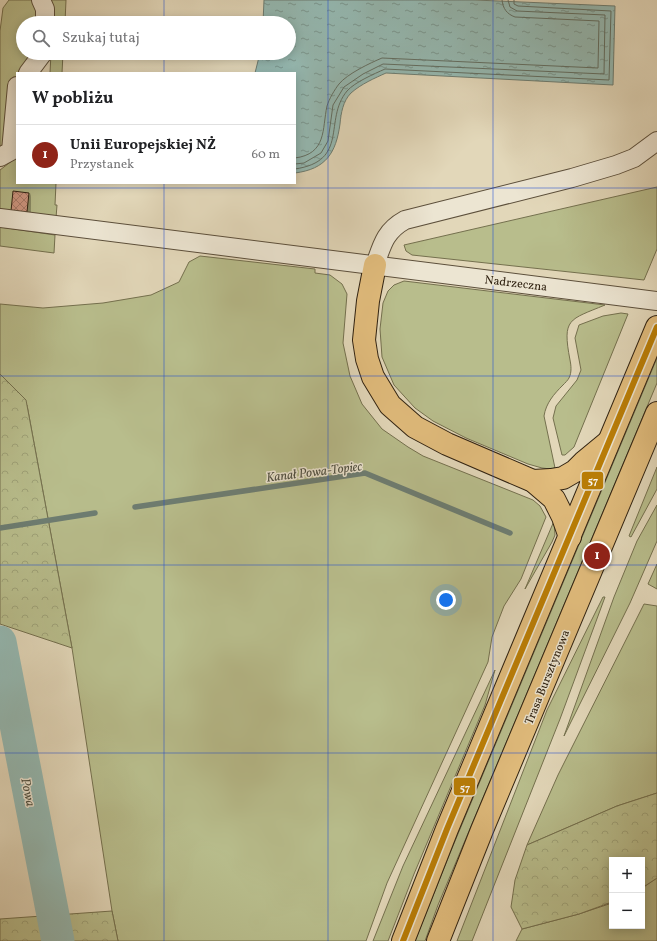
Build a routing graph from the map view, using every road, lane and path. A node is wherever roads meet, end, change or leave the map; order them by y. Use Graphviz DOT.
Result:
graph roads {
  1 [pos="41,0"];
  2 [pos="45,16"];
  3 [pos="38,60"];
  4 [pos="29,72"];
  5 [pos="16,95"];
  6 [pos="657,141"];
  7 [pos="0,157"];
  8 [pos="0,218"];
  9 [pos="375,266"];
  10 [pos="657,301"];
  11 [pos="657,327"];
  12 [pos="657,413"];
  13 [pos="609,442"];
  14 [pos="533,481"];
  15 [pos="570,537"];
  16 [pos="403,941"];
  17 [pos="438,941"];
  1 -- 2 [label="street"];
  3 -- 4 [label="street"];
  5 -- 7 [label="street"];
  6 -- 9 [label="street"];
  8 -- 9 [label="street, Nadrzeczna"];
  9 -- 10 [label="street, Nadrzeczna"];
  9 -- 14 [label="main road"];
  11 -- 13 [label="main road"];
  12 -- 17 [label="main road, Trasa Bursztynowa"];
  13 -- 14 [label="main road"];
  13 -- 15 [label="main road"];
  14 -- 15 [label="main road"];
  15 -- 16 [label="main road"];
}
